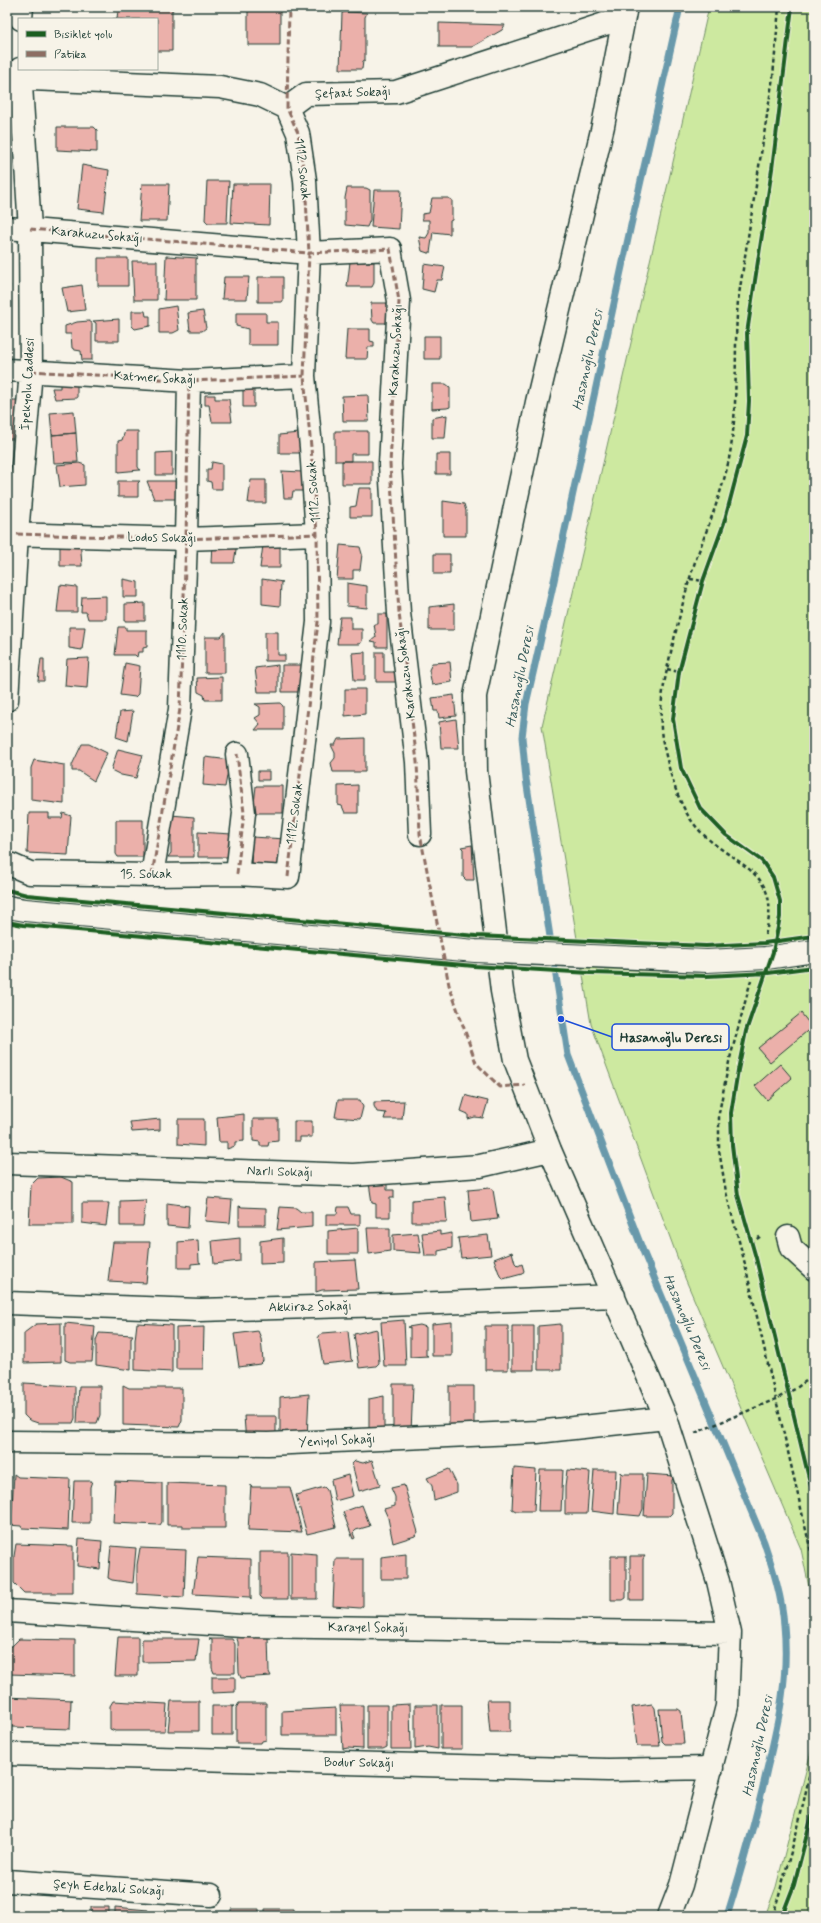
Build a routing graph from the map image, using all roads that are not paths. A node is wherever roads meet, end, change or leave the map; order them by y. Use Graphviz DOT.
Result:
graph roads {
  1 [pos="22,7"];
  2 [pos="625,13"];
  3 [pos="22,18"];
  4 [pos="16,75"];
  5 [pos="287,108"];
  6 [pos="7,228"];
  7 [pos="30,229"];
  8 [pos="309,253"];
  9 [pos="7,370"];
  10 [pos="31,371"];
  11 [pos="304,376"];
  12 [pos="190,381"];
  13 [pos="12,534"];
  14 [pos="317,534"];
  15 [pos="186,539"];
  16 [pos="7,690"];
  17 [pos="237,754"];
  18 [pos="420,834"];
  19 [pos="7,864"];
  20 [pos="237,874"];
  21 [pos="152,875"];
  22 [pos="288,877"];
  23 [pos="7,906"];
  24 [pos="814,951"];
  25 [pos="550,1150"];
  26 [pos="7,1163"];
  27 [pos="788,1237"];
  28 [pos="814,1270"];
  29 [pos="614,1296"];
  30 [pos="7,1303"];
  31 [pos="666,1418"];
  32 [pos="7,1442"];
  33 [pos="7,1611"];
  34 [pos="730,1633"];
  35 [pos="7,1754"];
  36 [pos="712,1768"];
  37 [pos="7,1881"];
  38 [pos="211,1895"];
  39 [pos="669,1916"];
  1 -- 3 [label="street"];
  2 -- 5 [label="street, Şefaat Sokağı"];
  2 -- 25 [label="street"];
  4 -- 5 [label="street"];
  4 -- 7 [label="street, İpekyolu Caddesi"];
  5 -- 8 [label="street, 1112. Sokak"];
  6 -- 7 [label="street, Karakuzu Sokağı"];
  7 -- 8 [label="street, Karakuzu Sokağı"];
  7 -- 10 [label="street, İpekyolu Caddesi"];
  8 -- 11 [label="street, 1112. Sokak"];
  8 -- 18 [label="street, Karakuzu Sokağı"];
  9 -- 10 [label="street, Katmer Sokağı"];
  10 -- 12 [label="street, Katmer Sokağı"];
  10 -- 13 [label="street, İpekyolu Caddesi"];
  11 -- 12 [label="street, Katmer Sokağı"];
  11 -- 14 [label="street, 1112. Sokak"];
  12 -- 15 [label="street, 1110. Sokak"];
  13 -- 15 [label="street, Lodos Sokağı"];
  13 -- 16 [label="street, İpekyolu Caddesi"];
  14 -- 15 [label="street, Lodos Sokağı"];
  14 -- 22 [label="street, 1112. Sokak"];
  15 -- 21 [label="street, 1110. Sokak"];
  17 -- 20 [label="street"];
  19 -- 21 [label="street, 15. Sokak"];
  20 -- 21 [label="street, 15. Sokak"];
  20 -- 22 [label="street, 15. Sokak"];
  23 -- 24 [label="street, bridge"];
  25 -- 26 [label="street, Narlı Sokağı"];
  25 -- 29 [label="street"];
  27 -- 28 [label="street"];
  29 -- 30 [label="street, Akkiraz Sokağı"];
  29 -- 31 [label="street"];
  31 -- 32 [label="street, Yeniyol Sokağı"];
  31 -- 34 [label="street"];
  33 -- 34 [label="street, Karayel Sokağı"];
  34 -- 36 [label="street"];
  35 -- 36 [label="street, Bodur Sokağı"];
  36 -- 39 [label="street"];
  37 -- 38 [label="street, Şeyh Edebali Sokağı"];
}
